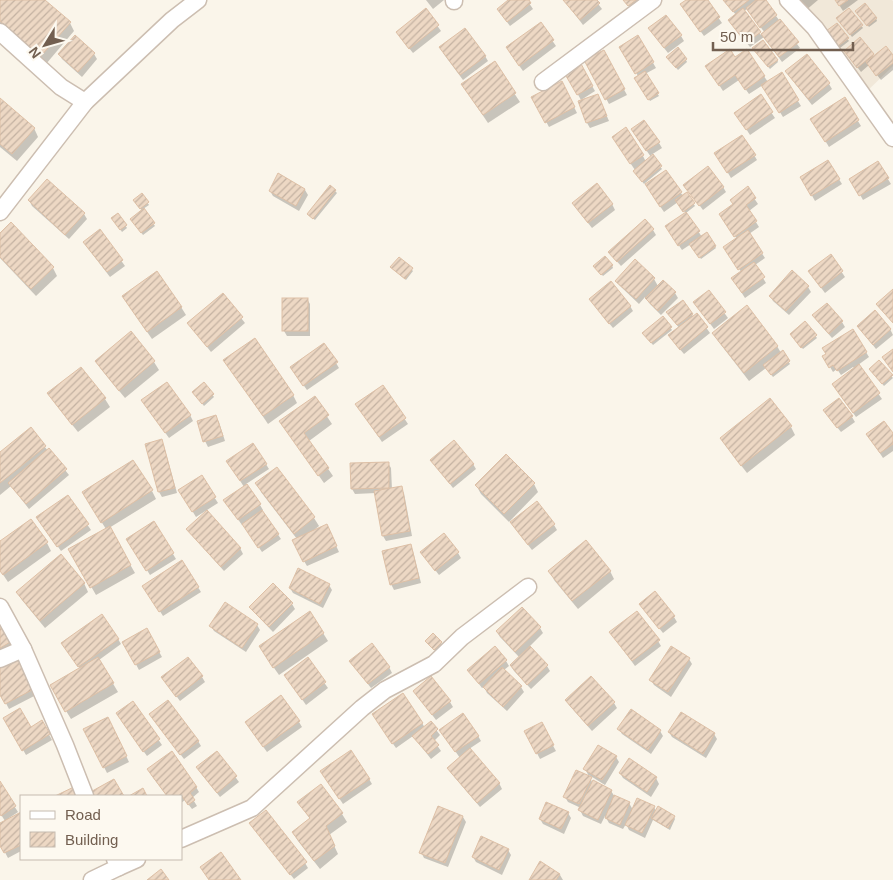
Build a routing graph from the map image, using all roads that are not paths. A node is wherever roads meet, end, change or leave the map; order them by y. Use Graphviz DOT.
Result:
graph roads {
  1 [pos="198,0"];
  2 [pos="654,0"];
  3 [pos="788,0"];
  4 [pos="0,32"];
  5 [pos="543,82"];
  6 [pos="85,102"];
  7 [pos="893,138"];
  8 [pos="0,212"];
  9 [pos="528,587"];
  10 [pos="0,607"];
  11 [pos="23,649"];
  12 [pos="0,659"];
  13 [pos="85,795"];
  14 [pos="182,839"];
  15 [pos="132,860"];
  16 [pos="117,863"];
  17 [pos="92,880"];
  1 -- 6 [label="street"];
  2 -- 5 [label="street"];
  3 -- 7 [label="street"];
  4 -- 6 [label="street"];
  6 -- 8 [label="street"];
  9 -- 14 [label="street"];
  10 -- 11 [label="street"];
  11 -- 12 [label="street"];
  11 -- 13 [label="street"];
  15 -- 16 [label="street"];
  16 -- 17 [label="street"];
}
